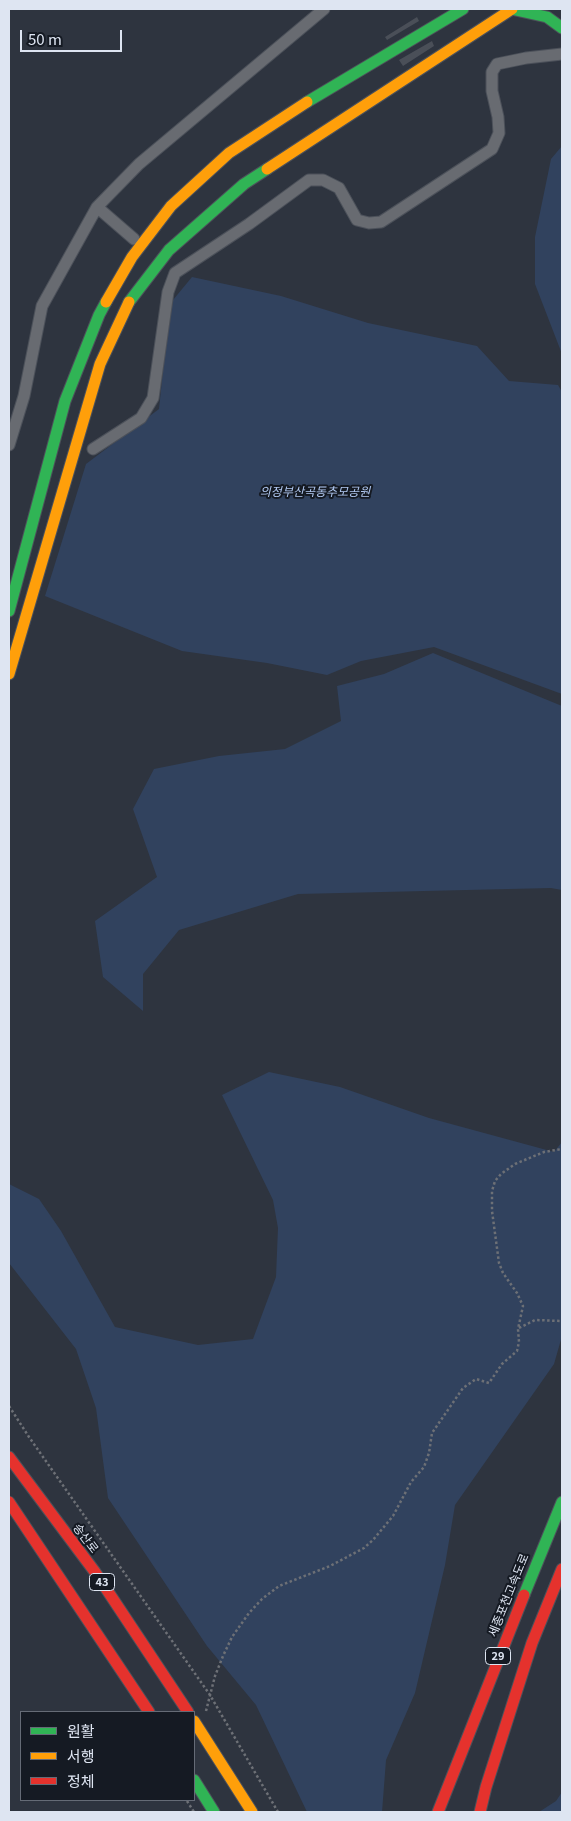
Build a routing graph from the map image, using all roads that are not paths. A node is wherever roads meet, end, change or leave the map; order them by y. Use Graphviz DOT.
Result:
graph roads {
  1 [pos="324,9"];
  2 [pos="463,9"];
  3 [pos="512,9"];
  4 [pos="556,9"];
  5 [pos="562,27"];
  6 [pos="562,54"];
  7 [pos="97,207"];
  8 [pos="134,239"];
  9 [pos="9,445"];
  10 [pos="93,449"];
  11 [pos="9,611"];
  12 [pos="9,674"];
  13 [pos="9,1457"];
  14 [pos="9,1502"];
  15 [pos="562,1502"];
  16 [pos="562,1569"];
  17 [pos="148,1711"];
  18 [pos="187,1711"];
  19 [pos="195,1723"];
  20 [pos="195,1782"];
  21 [pos="214,1812"];
  22 [pos="252,1812"];
  23 [pos="438,1812"];
  24 [pos="480,1812"];
  1 -- 7 [label="street"];
  2 -- 11 [label="main road"];
  3 -- 5 [label="main road"];
  3 -- 12 [label="main road"];
  4 -- 5 [label="main road"];
  6 -- 10 [label="street"];
  7 -- 8 [label="street"];
  7 -- 9 [label="street"];
  13 -- 18 [label="main road, 송산로 / 43"];
  14 -- 17 [label="main road, 43"];
  15 -- 23 [label="main road, 세종포천고속도로 / 29"];
  16 -- 24 [label="main road, 29"];
  19 -- 22 [label="main road"];
  20 -- 21 [label="main road"];
}
